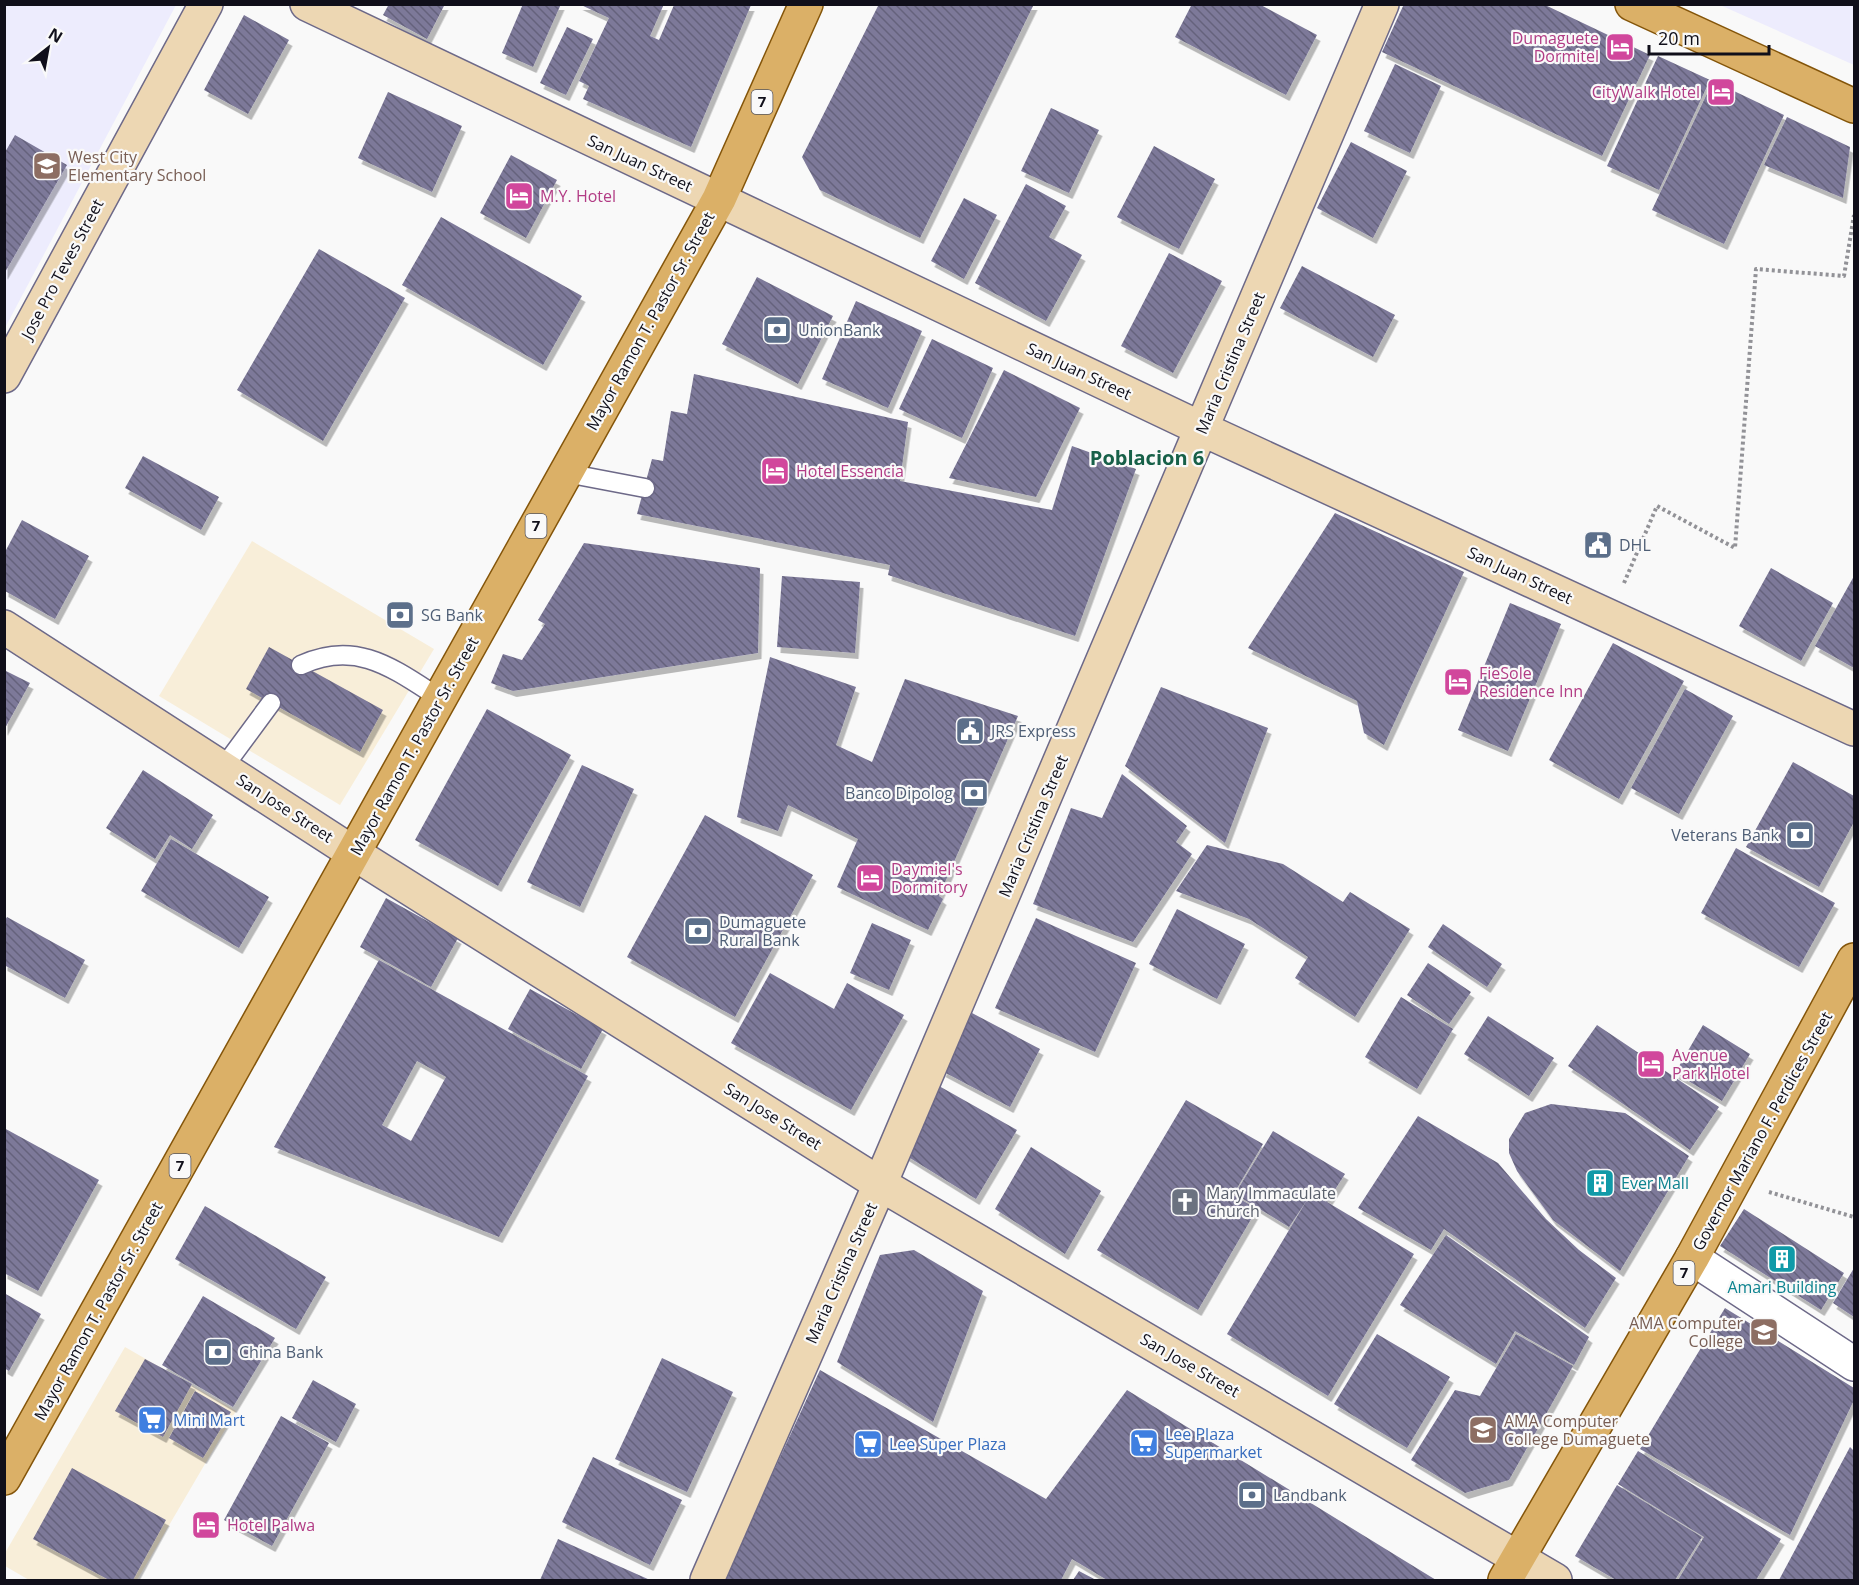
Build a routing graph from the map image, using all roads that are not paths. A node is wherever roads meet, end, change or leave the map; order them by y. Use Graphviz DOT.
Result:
graph roads {
  1 [pos="206,4"];
  2 [pos="307,4"];
  3 [pos="806,4"];
  4 [pos="1382,4"];
  5 [pos="1632,4"];
  6 [pos="1854,106"];
  7 [pos="719,199"];
  8 [pos="4,376"];
  9 [pos="1202,429"];
  10 [pos="566,473"];
  11 [pos="645,488"];
  12 [pos="4,627"];
  13 [pos="301,665"];
  14 [pos="441,699"];
  15 [pos="271,703"];
  16 [pos="1854,729"];
  17 [pos="223,768"];
  18 [pos="355,854"];
  19 [pos="1854,960"];
  20 [pos="880,1184"];
  21 [pos="1692,1258"];
  22 [pos="1854,1364"];
  23 [pos="4,1478"];
  24 [pos="1512,1568"];
  25 [pos="707,1581"];
  26 [pos="1555,1581"];
  1 -- 8 [label="street, Jose Pro Teves Street"];
  2 -- 7 [label="street, San Juan Street"];
  3 -- 7 [label="main road, Mayor Ramon T. Pastor Sr. Street / 7"];
  4 -- 9 [label="street, Maria Cristina Street"];
  5 -- 6 [label="main road"];
  7 -- 9 [label="street, San Juan Street"];
  7 -- 10 [label="main road, Mayor Ramon T. Pastor Sr. Street / 7"];
  9 -- 16 [label="street, San Juan Street"];
  9 -- 20 [label="street, Maria Cristina Street"];
  10 -- 11 [label="lane"];
  10 -- 14 [label="main road, Mayor Ramon T. Pastor Sr. Street / 7"];
  12 -- 17 [label="street, San Jose Street"];
  13 -- 14 [label="lane"];
  14 -- 18 [label="main road, Mayor Ramon T. Pastor Sr. Street / 7"];
  15 -- 17 [label="lane"];
  17 -- 18 [label="street, San Jose Street"];
  18 -- 20 [label="street, San Jose Street"];
  18 -- 23 [label="main road, Mayor Ramon T. Pastor Sr. Street / 7"];
  19 -- 21 [label="main road, Governor Mariano F. Perdices Street / 7"];
  20 -- 24 [label="street, San Jose Street"];
  20 -- 25 [label="street, Maria Cristina Street"];
  21 -- 22 [label="street"];
  21 -- 24 [label="main road, Governor Mariano F. Perdices Street / 7"];
  24 -- 26 [label="street, San Jose Street"];
}
